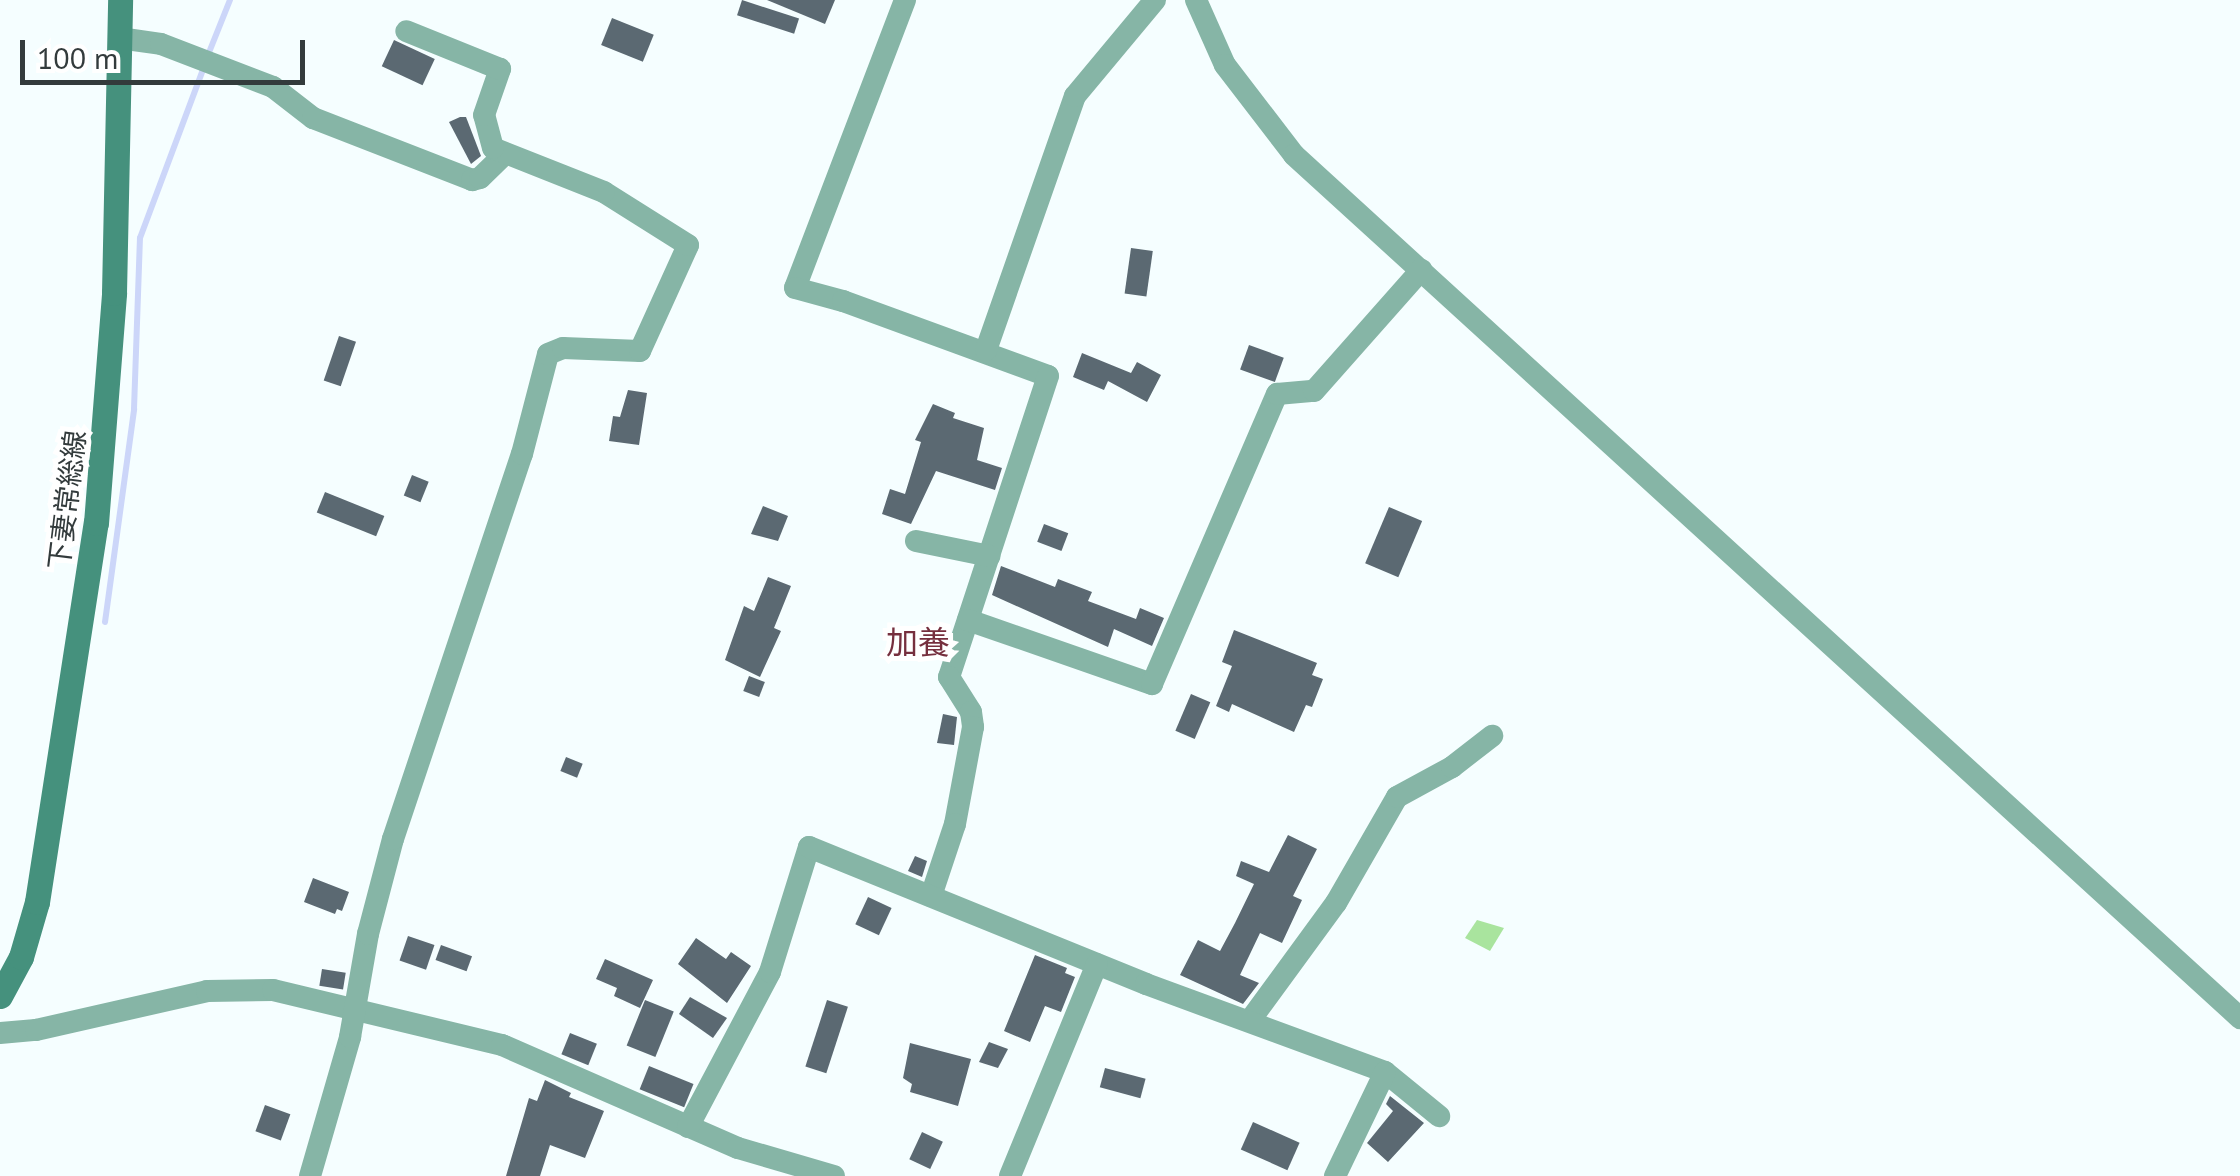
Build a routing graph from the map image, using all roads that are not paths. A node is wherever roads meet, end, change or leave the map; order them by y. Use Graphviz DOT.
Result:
graph roads {
  1 [pos="120,0"];
  2 [pos="905,0"];
  3 [pos="1155,0"];
  4 [pos="1196,0"];
  5 [pos="406,31"];
  6 [pos="119,38"];
  7 [pos="505,154"];
  8 [pos="1421,270"];
  9 [pos="986,350"];
  10 [pos="916,541"];
  11 [pos="989,556"];
  12 [pos="968,620"];
  13 [pos="1492,736"];
  14 [pos="931,896"];
  15 [pos="1097,964"];
  16 [pos="0,996"];
  17 [pos="355,1007"];
  18 [pos="2240,1018"];
  19 [pos="1251,1019"];
  20 [pos="0,1034"];
  21 [pos="1386,1072"];
  22 [pos="1439,1116"];
  23 [pos="688,1127"];
  24 [pos="310,1176"];
  25 [pos="834,1176"];
  26 [pos="1010,1176"];
  27 [pos="1334,1176"];
  1 -- 6 [label="main road, 下妻常総線"];
  2 -- 9 [label="street"];
  3 -- 9 [label="street"];
  4 -- 8 [label="street"];
  5 -- 7 [label="street"];
  6 -- 7 [label="street"];
  6 -- 16 [label="main road, 下妻常総線"];
  7 -- 17 [label="street"];
  8 -- 12 [label="street"];
  8 -- 18 [label="street"];
  9 -- 11 [label="street"];
  10 -- 11 [label="street"];
  11 -- 12 [label="street"];
  12 -- 14 [label="street"];
  13 -- 19 [label="street"];
  14 -- 15 [label="street"];
  14 -- 23 [label="street"];
  15 -- 19 [label="street"];
  15 -- 26 [label="street"];
  17 -- 20 [label="street"];
  17 -- 23 [label="street"];
  17 -- 24 [label="street"];
  19 -- 21 [label="street"];
  21 -- 22 [label="street"];
  21 -- 27 [label="street"];
  23 -- 25 [label="street"];
}
